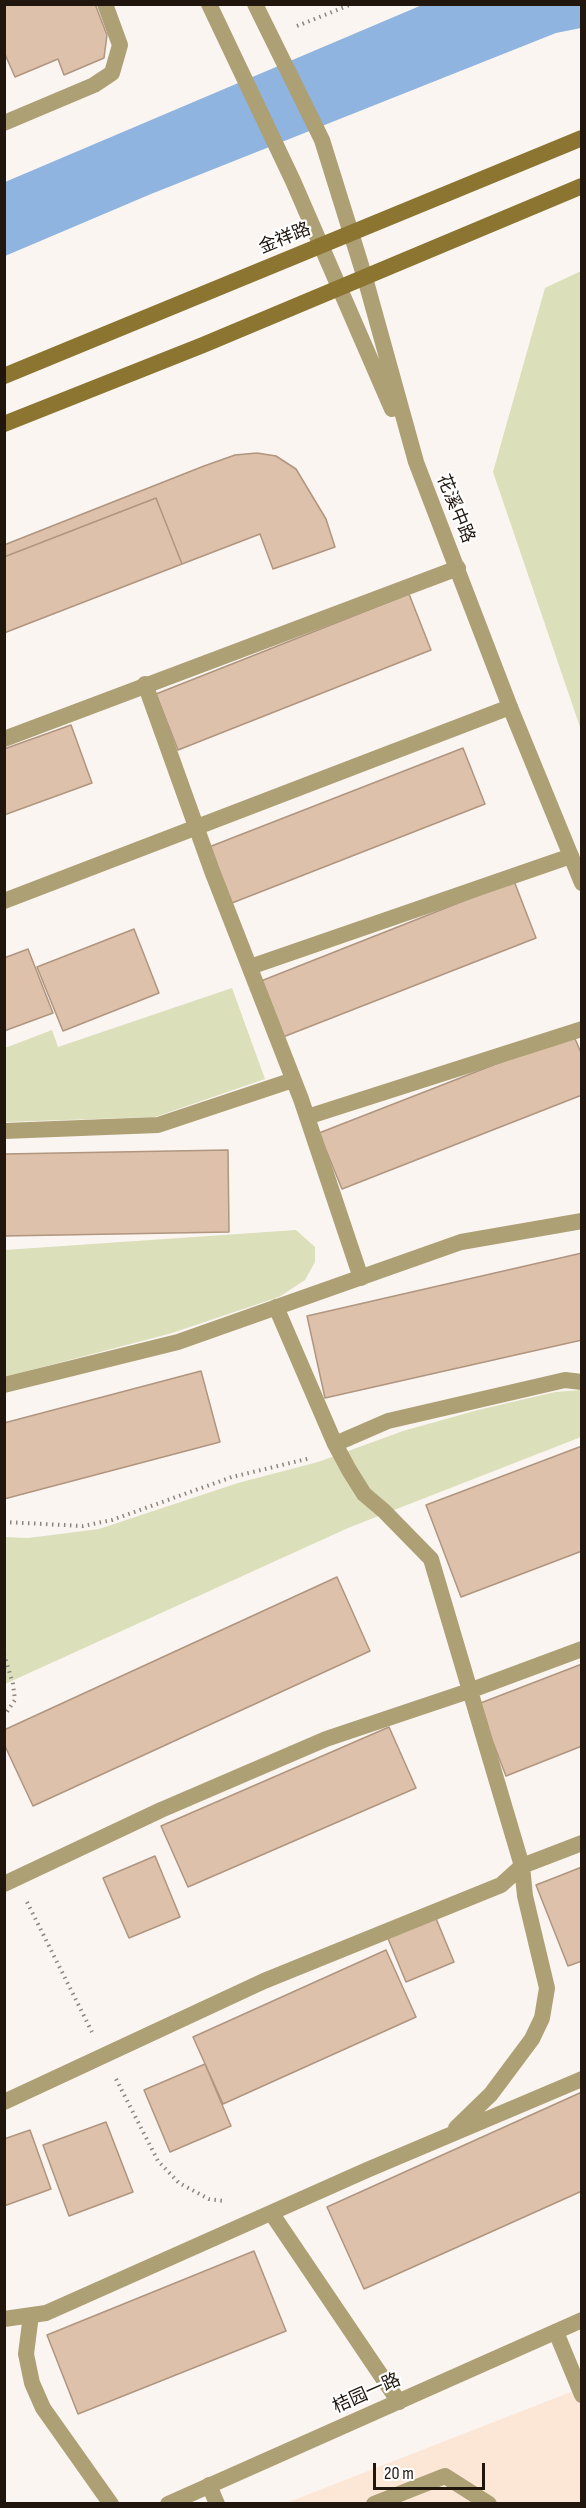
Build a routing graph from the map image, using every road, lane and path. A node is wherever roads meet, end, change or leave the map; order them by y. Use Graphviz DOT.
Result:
graph roads {
  1 [pos="105,4"];
  2 [pos="209,4"];
  3 [pos="255,4"];
  4 [pos="352,4"];
  5 [pos="270,37"];
  6 [pos="4,123"];
  7 [pos="582,138"];
  8 [pos="582,186"];
  9 [pos="351,232"];
  10 [pos="320,246"];
  11 [pos="365,278"];
  12 [pos="340,288"];
  13 [pos="4,376"];
  14 [pos="4,424"];
  15 [pos="416,462"];
  16 [pos="458,568"];
  17 [pos="145,684"];
  18 [pos="510,708"];
  19 [pos="4,739"];
  20 [pos="197,828"];
  21 [pos="571,856"];
  22 [pos="582,883"];
  23 [pos="4,901"];
  24 [pos="250,967"];
  25 [pos="582,1029"];
  26 [pos="293,1080"];
  27 [pos="307,1117"];
  28 [pos="4,1131"];
  29 [pos="582,1221"];
  30 [pos="361,1278"];
  31 [pos="276,1307"];
  32 [pos="582,1382"];
  33 [pos="4,1385"];
  34 [pos="334,1444"];
  35 [pos="4,1522"];
  36 [pos="582,1649"];
  37 [pos="4,1654"];
  38 [pos="469,1691"];
  39 [pos="4,1716"];
  40 [pos="582,1843"];
  41 [pos="522,1866"];
  42 [pos="4,1884"];
  43 [pos="582,2079"];
  44 [pos="4,2102"];
  45 [pos="448,2135"];
  46 [pos="272,2214"];
  47 [pos="31,2315"];
  48 [pos="4,2319"];
  49 [pos="582,2320"];
  50 [pos="556,2332"];
  51 [pos="582,2395"];
  52 [pos="399,2402"];
  53 [pos="209,2485"];
  54 [pos="111,2504"];
  55 [pos="168,2504"];
  56 [pos="218,2504"];
  57 [pos="374,2504"];
  58 [pos="489,2504"];
  1 -- 6 [label="street"];
  2 -- 10 [label="street"];
  3 -- 5 [label="street, 花溪中路"];
  4 -- 5 [label="path"];
  5 -- 9 [label="street, 花溪中路"];
  7 -- 9 [label="main road, 金祥路"];
  8 -- 11 [label="main road"];
  9 -- 10 [label="main road, 金祥路"];
  9 -- 11 [label="street, 花溪中路"];
  10 -- 12 [label="street"];
  10 -- 13 [label="main road, 金祥路"];
  11 -- 12 [label="main road"];
  11 -- 15 [label="street, 花溪中路"];
  12 -- 14 [label="main road"];
  12 -- 15 [label="street"];
  15 -- 16 [label="street, 花溪中路"];
  16 -- 17 [label="street"];
  16 -- 18 [label="street, 花溪中路"];
  17 -- 19 [label="street"];
  17 -- 20 [label="street"];
  18 -- 20 [label="street"];
  18 -- 21 [label="street, 花溪中路"];
  20 -- 23 [label="street"];
  20 -- 24 [label="street"];
  21 -- 22 [label="street, 花溪中路"];
  21 -- 24 [label="street"];
  24 -- 26 [label="street"];
  25 -- 27 [label="street"];
  26 -- 27 [label="street"];
  26 -- 28 [label="street"];
  27 -- 30 [label="street"];
  29 -- 30 [label="street"];
  30 -- 31 [label="street"];
  31 -- 33 [label="street"];
  31 -- 34 [label="street"];
  32 -- 34 [label="street"];
  34 -- 35 [label="path"];
  34 -- 38 [label="street"];
  36 -- 38 [label="street"];
  37 -- 39 [label="path"];
  38 -- 41 [label="street"];
  38 -- 42 [label="street"];
  40 -- 41 [label="street"];
  41 -- 44 [label="street"];
  41 -- 45 [label="street"];
  43 -- 45 [label="street"];
  45 -- 46 [label="street"];
  46 -- 47 [label="street"];
  46 -- 52 [label="street"];
  47 -- 48 [label="street"];
  47 -- 54 [label="street"];
  49 -- 50 [label="street, 桔园一路"];
  50 -- 51 [label="street"];
  50 -- 52 [label="street, 桔园一路"];
  52 -- 53 [label="street, 桔园一路"];
  53 -- 55 [label="street, 桔园一路"];
  53 -- 56 [label="street"];
  57 -- 58 [label="street"];
}
